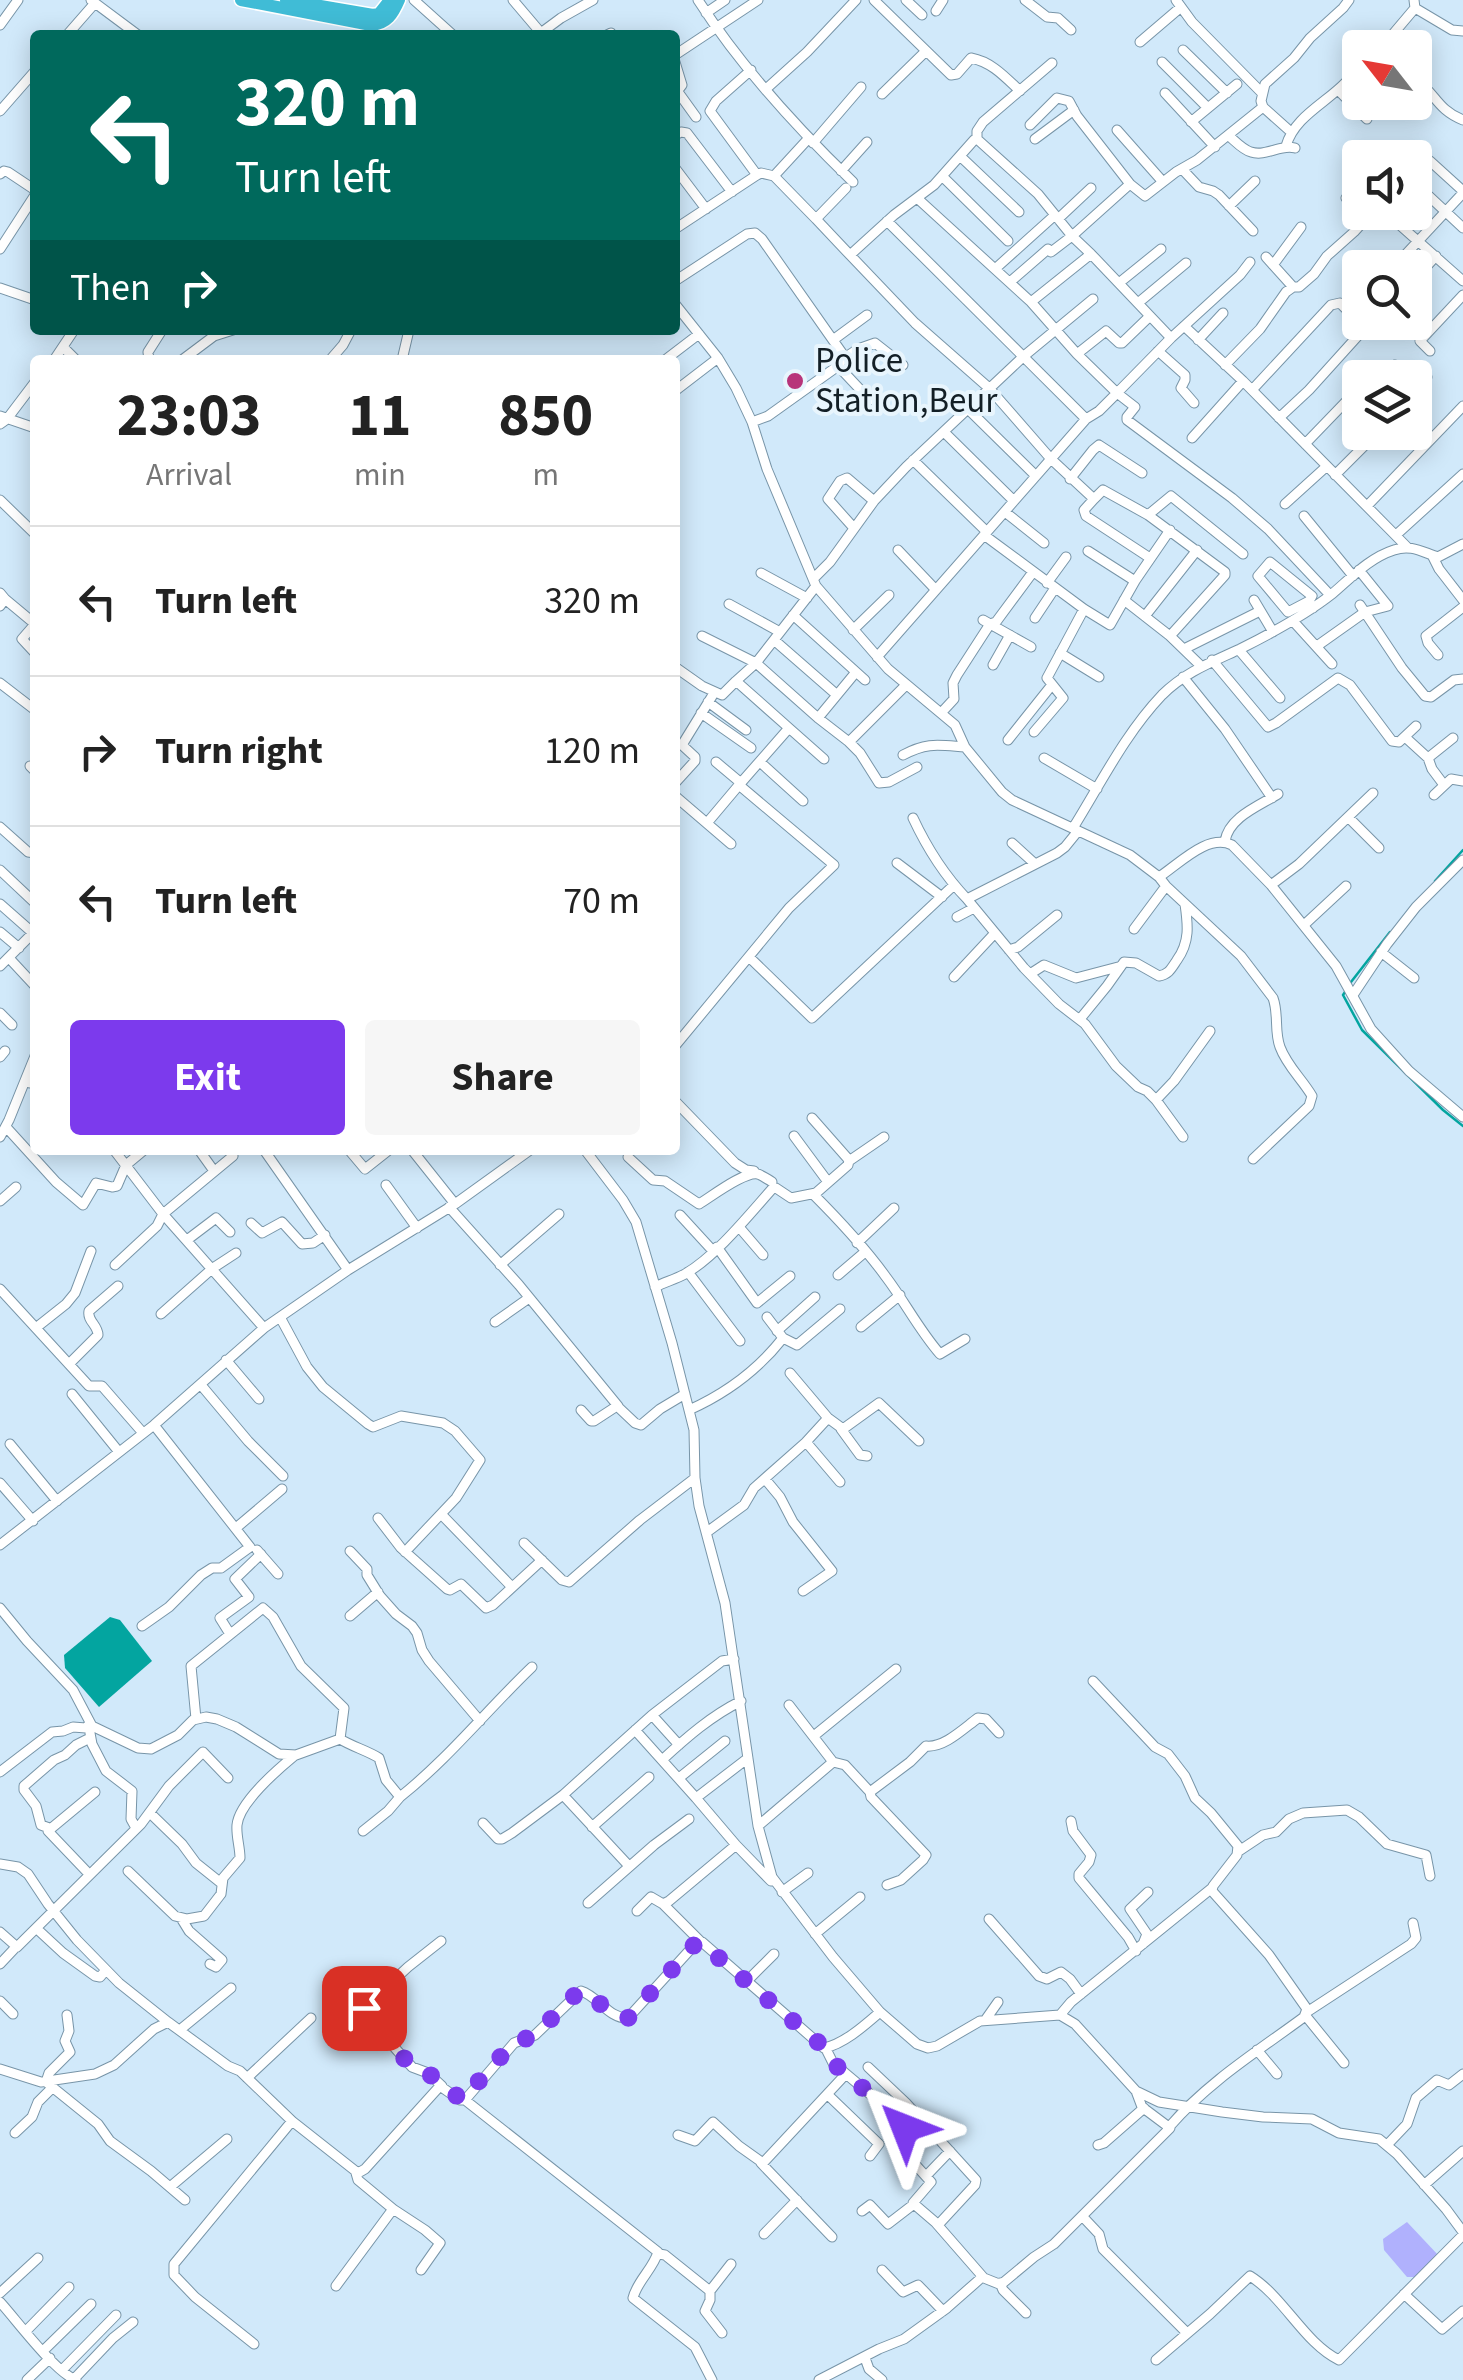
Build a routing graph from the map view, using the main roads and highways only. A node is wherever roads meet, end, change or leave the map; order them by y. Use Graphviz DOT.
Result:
graph roads {
  1 [pos="240,0"];
  2 [pos="286,0"];
  3 [pos="390,0"];
  4 [pos="400,0"];
  5 [pos="370,30"];
  1 -- 5 [label="highway"];
  2 -- 3 [label="highway"];
  4 -- 5 [label="highway"];
}
